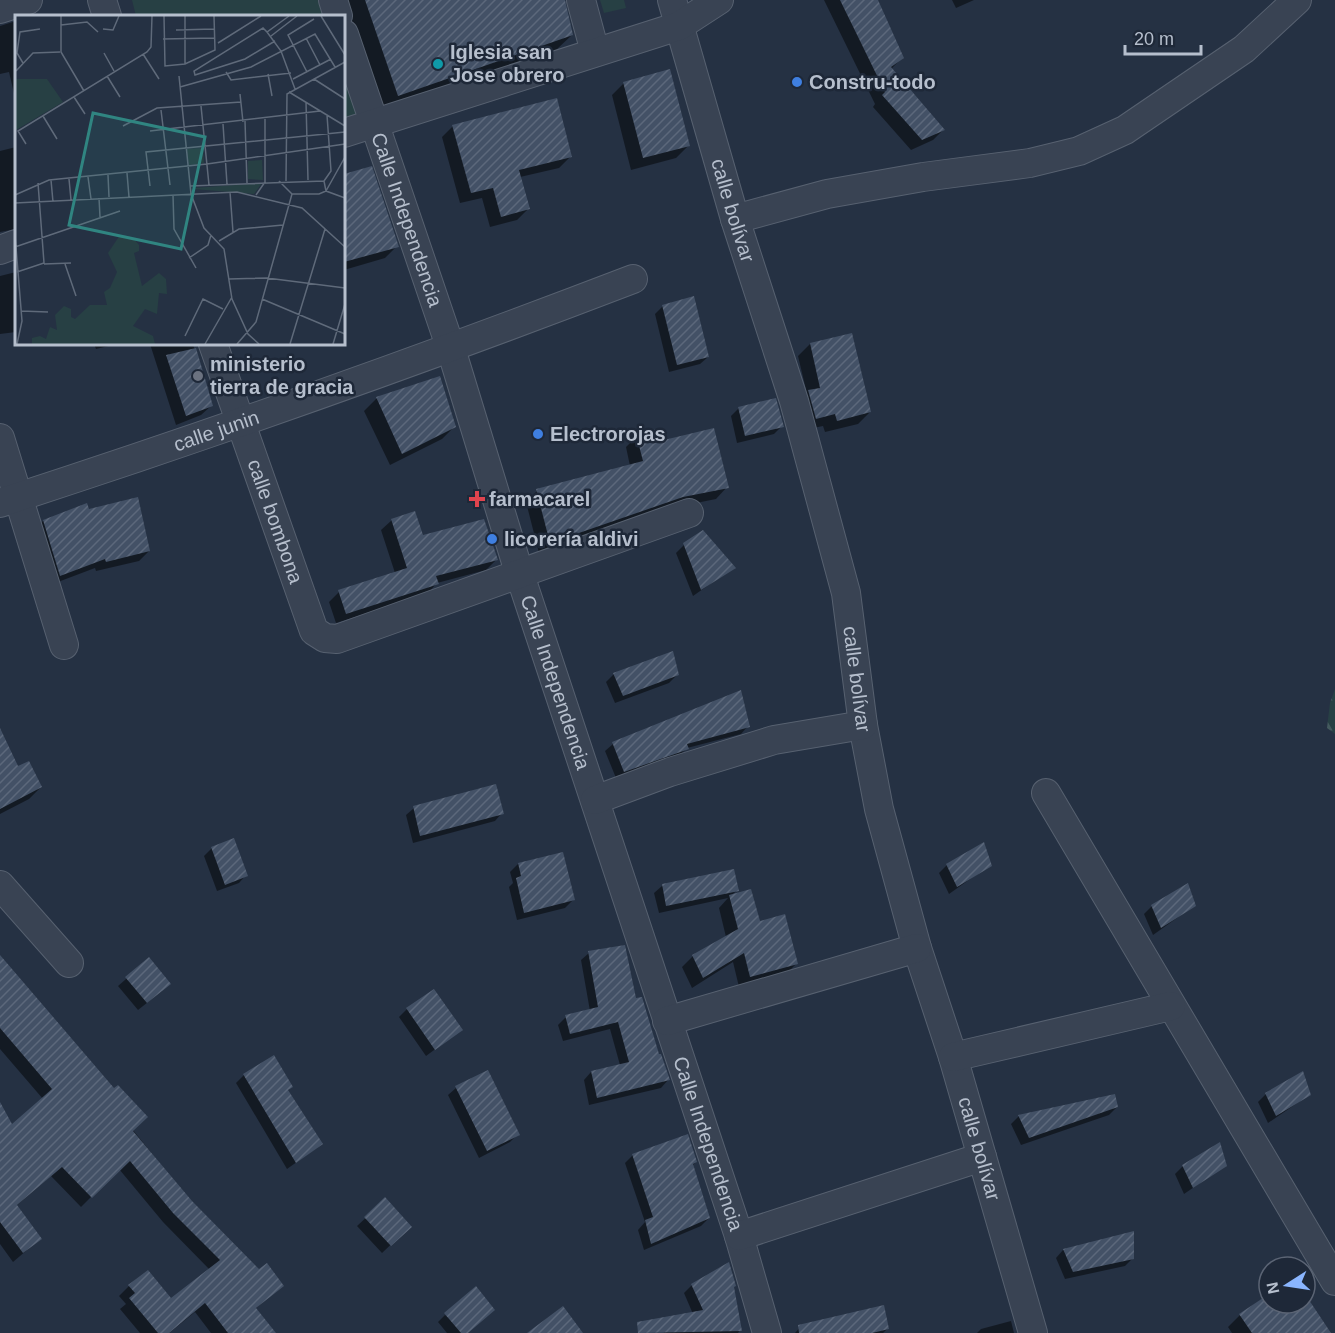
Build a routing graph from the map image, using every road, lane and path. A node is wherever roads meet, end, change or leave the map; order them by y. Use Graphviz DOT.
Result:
graph roads {
  1 [pos="28,0"];
  2 [pos="102,0"];
  3 [pos="333,0"];
  4 [pos="581,0"];
  5 [pos="718,0"];
  6 [pos="1296,0"];
  7 [pos="0,9"];
  8 [pos="675,13"];
  9 [pos="107,15"];
  10 [pos="338,15"];
  11 [pos="345,37"];
  12 [pos="595,52"];
  13 [pos="372,123"];
  14 [pos="345,133"];
  15 [pos="735,219"];
  16 [pos="15,244"];
  17 [pos="0,250"];
  18 [pos="633,279"];
  19 [pos="213,345"];
  20 [pos="451,349"];
  21 [pos="239,424"];
  22 [pos="0,438"];
  23 [pos="9,500"];
  24 [pos="689,513"];
  25 [pos="519,572"];
  26 [pos="64,645"];
  27 [pos="863,725"];
  28 [pos="1046,793"];
  29 [pos="595,800"];
  30 [pos="0,885"];
  31 [pos="917,948"];
  32 [pos="69,963"];
  33 [pos="1172,1006"];
  34 [pos="667,1021"];
  35 [pos="953,1057"];
  36 [pos="982,1156"];
  37 [pos="739,1236"];
  38 [pos="1335,1281"];
  39 [pos="767,1333"];
  40 [pos="1033,1333"];
  1 -- 7 [label="street"];
  2 -- 9 [label="street"];
  3 -- 10 [label="street"];
  4 -- 12 [label="street"];
  5 -- 8 [label="street"];
  6 -- 15 [label="street"];
  8 -- 12 [label="street"];
  8 -- 15 [label="street, calle bolívar"];
  11 -- 13 [label="street, Calle Independencia"];
  12 -- 13 [label="street"];
  13 -- 14 [label="street"];
  13 -- 20 [label="street, Calle Independencia"];
  15 -- 27 [label="street, calle bolívar"];
  16 -- 17 [label="street"];
  18 -- 20 [label="street, calle junin"];
  19 -- 21 [label="street, calle bombona"];
  20 -- 21 [label="street, calle junin"];
  20 -- 25 [label="street, Calle Independencia"];
  21 -- 23 [label="street, calle junin"];
  21 -- 25 [label="street, calle bombona"];
  22 -- 23 [label="street"];
  23 -- 26 [label="street"];
  24 -- 25 [label="street"];
  25 -- 29 [label="street, Calle Independencia"];
  27 -- 29 [label="street"];
  27 -- 31 [label="street, calle bolívar"];
  28 -- 33 [label="street"];
  29 -- 34 [label="street, Calle Independencia"];
  30 -- 32 [label="street"];
  31 -- 34 [label="street"];
  31 -- 35 [label="street, calle bolívar"];
  33 -- 35 [label="street"];
  33 -- 38 [label="street"];
  34 -- 37 [label="street, Calle Independencia"];
  35 -- 36 [label="street, calle bolívar"];
  36 -- 37 [label="street"];
  36 -- 40 [label="street, calle bolívar"];
  37 -- 39 [label="street, Calle Independencia"];
}
